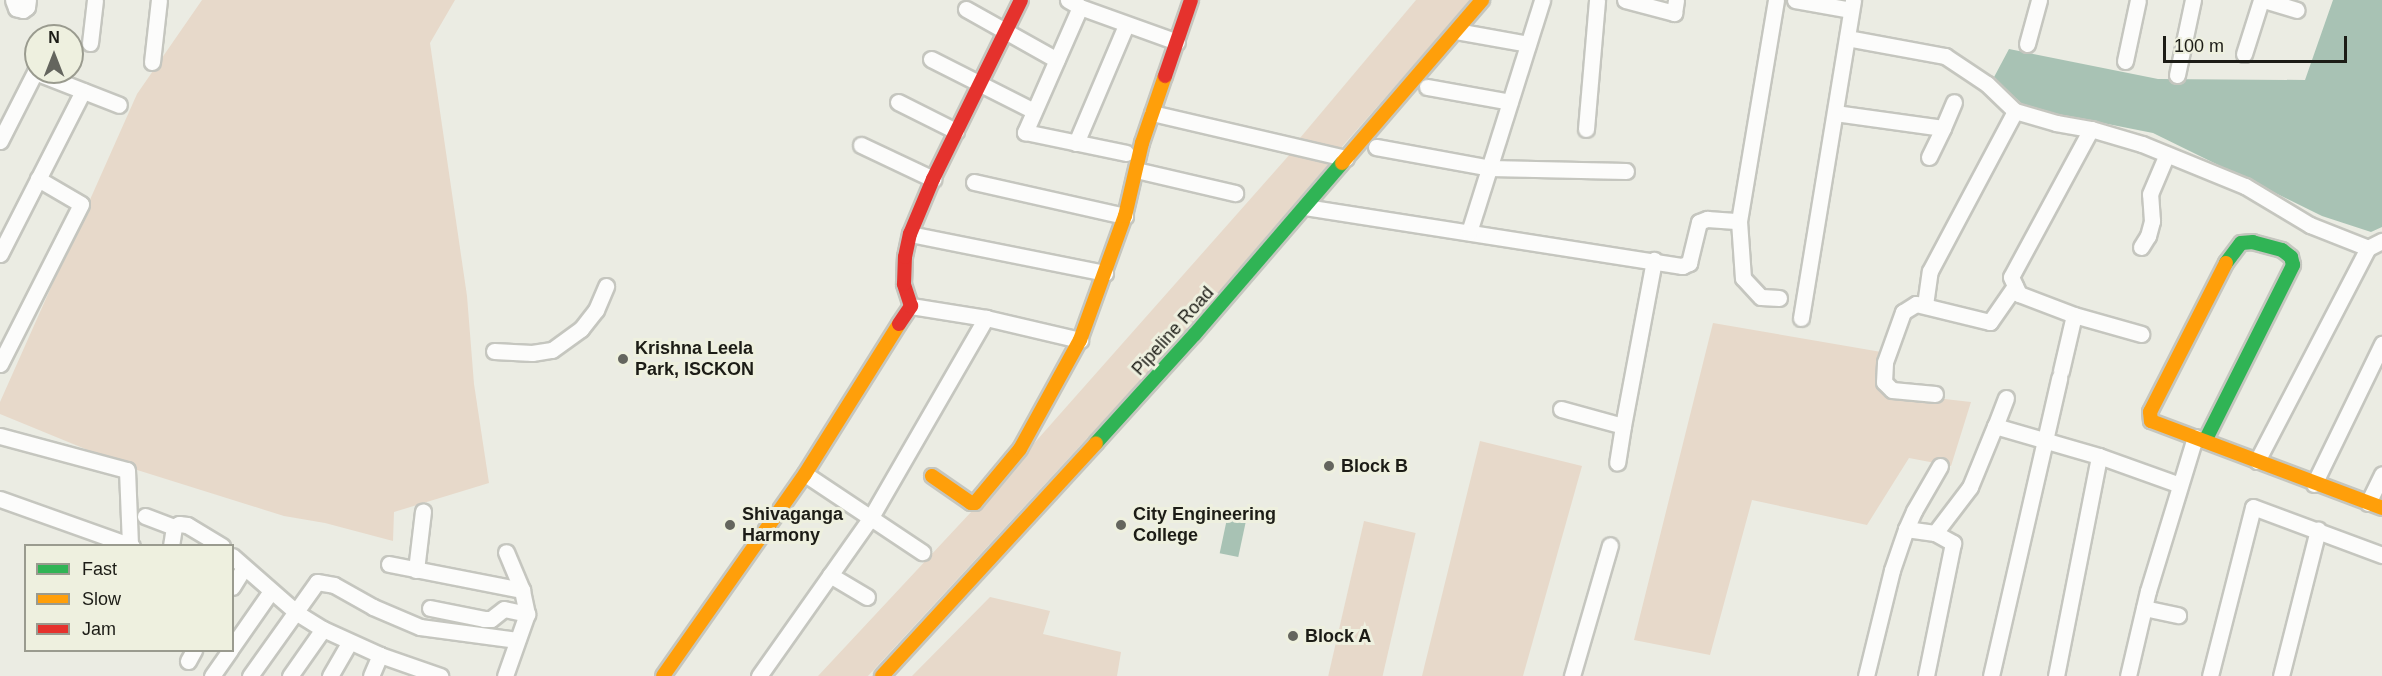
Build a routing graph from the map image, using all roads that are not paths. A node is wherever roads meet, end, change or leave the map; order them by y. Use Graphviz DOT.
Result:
graph roads {
  1 [pos="13,0"];
  2 [pos="28,0"];
  3 [pos="95,0"];
  4 [pos="159,0"];
  5 [pos="1021,0"];
  6 [pos="1191,0"];
  7 [pos="1482,0"];
  8 [pos="1542,0"];
  9 [pos="1597,0"];
  10 [pos="1625,0"];
  11 [pos="1676,0"];
  12 [pos="1776,0"];
  13 [pos="1795,0"];
  14 [pos="2039,0"];
  15 [pos="2138,0"];
  16 [pos="2193,0"];
  17 [pos="2262,0"];
  18 [pos="1074,4"];
  19 [pos="1852,5"];
  20 [pos="966,9"];
  21 [pos="2297,10"];
  22 [pos="1126,25"];
  23 [pos="1456,30"];
  24 [pos="1004,31"];
  25 [pos="1847,38"];
  26 [pos="1177,42"];
  27 [pos="90,43"];
  28 [pos="1528,44"];
  29 [pos="2027,44"];
  30 [pos="2244,54"];
  31 [pos="931,58"];
  32 [pos="1057,60"];
  33 [pos="2125,61"];
  34 [pos="152,62"];
  35 [pos="2177,75"];
  36 [pos="978,85"];
  37 [pos="1427,87"];
  38 [pos="83,91"];
  39 [pos="897,102"];
  40 [pos="1510,102"];
  41 [pos="1954,102"];
  42 [pos="119,105"];
  43 [pos="1034,111"];
  44 [pos="2014,111"];
  45 [pos="1152,113"];
  46 [pos="1835,113"];
  47 [pos="1943,128"];
  48 [pos="1586,129"];
  49 [pos="2091,129"];
  50 [pos="956,131"];
  51 [pos="0,141"];
  52 [pos="1076,142"];
  53 [pos="861,145"];
  54 [pos="1376,147"];
  55 [pos="1126,153"];
  56 [pos="2167,154"];
  57 [pos="1929,157"];
  58 [pos="1346,158"];
  59 [pos="1490,168"];
  60 [pos="1136,170"];
  61 [pos="1626,171"];
  62 [pos="38,179"];
  63 [pos="933,179"];
  64 [pos="975,182"];
  65 [pos="1235,193"];
  66 [pos="1305,207"];
  67 [pos="1125,216"];
  68 [pos="1738,221"];
  69 [pos="1470,232"];
  70 [pos="910,234"];
  71 [pos="2375,245"];
  72 [pos="2141,247"];
  73 [pos="0,254"];
  74 [pos="1654,260"];
  75 [pos="1105,273"];
  76 [pos="606,286"];
  77 [pos="2015,286"];
  78 [pos="1779,298"];
  79 [pos="1925,305"];
  80 [pos="911,306"];
  81 [pos="2074,315"];
  82 [pos="986,318"];
  83 [pos="1801,318"];
  84 [pos="2141,334"];
  85 [pos="1080,339"];
  86 [pos="2382,344"];
  87 [pos="494,351"];
  88 [pos="0,364"];
  89 [pos="1935,394"];
  90 [pos="2006,398"];
  91 [pos="1561,409"];
  92 [pos="1623,426"];
  93 [pos="1995,426"];
  94 [pos="0,436"];
  95 [pos="2200,439"];
  96 [pos="2045,440"];
  97 [pos="2099,456"];
  98 [pos="2258,461"];
  99 [pos="1617,463"];
  100 [pos="1940,466"];
  101 [pos="805,474"];
  102 [pos="2382,474"];
  103 [pos="932,476"];
  104 [pos="2314,484"];
  105 [pos="2180,485"];
  106 [pos="0,499"];
  107 [pos="2375,506"];
  108 [pos="423,512"];
  109 [pos="146,516"];
  110 [pos="871,517"];
  111 [pos="174,527"];
  112 [pos="1906,529"];
  113 [pos="2318,530"];
  114 [pos="1935,533"];
  115 [pos="128,544"];
  116 [pos="131,544"];
  117 [pos="171,544"];
  118 [pos="219,544"];
  119 [pos="1610,545"];
  120 [pos="506,552"];
  121 [pos="922,552"];
  122 [pos="2382,555"];
  123 [pos="234,558"];
  124 [pos="389,564"];
  125 [pos="244,568"];
  126 [pos="416,570"];
  127 [pos="830,575"];
  128 [pos="234,584"];
  129 [pos="522,590"];
  130 [pos="271,591"];
  131 [pos="867,597"];
  132 [pos="430,608"];
  133 [pos="2144,608"];
  134 [pos="297,613"];
  135 [pos="527,614"];
  136 [pos="2178,615"];
  137 [pos="323,629"];
  138 [pos="517,640"];
  139 [pos="350,642"];
  140 [pos="234,644"];
  141 [pos="229,652"];
  142 [pos="380,655"];
  143 [pos="407,670"];
  144 [pos="212,676"];
  145 [pos="250,676"];
  146 [pos="290,676"];
  147 [pos="330,676"];
  148 [pos="371,676"];
  149 [pos="440,676"];
  150 [pos="505,676"];
  151 [pos="663,676"];
  152 [pos="759,676"];
  153 [pos="882,676"];
  154 [pos="1572,676"];
  155 [pos="1866,676"];
  156 [pos="1926,676"];
  157 [pos="1991,676"];
  158 [pos="2056,676"];
  159 [pos="2128,676"];
  160 [pos="2210,676"];
  161 [pos="2281,676"];
  1 -- 2 [label="street"];
  3 -- 27 [label="street"];
  4 -- 34 [label="street"];
  5 -- 24 [label="street"];
  6 -- 26 [label="street"];
  7 -- 23 [label="street, Pipeline Road"];
  8 -- 28 [label="street"];
  9 -- 48 [label="street"];
  10 -- 11 [label="street"];
  12 -- 68 [label="street"];
  13 -- 19 [label="street"];
  14 -- 29 [label="street"];
  15 -- 33 [label="street"];
  16 -- 35 [label="street"];
  17 -- 21 [label="street"];
  17 -- 30 [label="street"];
  18 -- 22 [label="street"];
  18 -- 32 [label="street"];
  19 -- 25 [label="street"];
  20 -- 24 [label="street"];
  22 -- 26 [label="street"];
  22 -- 52 [label="street"];
  23 -- 28 [label="street"];
  23 -- 58 [label="street, Pipeline Road"];
  24 -- 32 [label="street"];
  24 -- 36 [label="street"];
  25 -- 44 [label="street"];
  25 -- 46 [label="street"];
  26 -- 45 [label="street"];
  28 -- 40 [label="street"];
  31 -- 36 [label="street"];
  32 -- 43 [label="street"];
  36 -- 43 [label="street"];
  36 -- 50 [label="street"];
  37 -- 40 [label="street"];
  38 -- 42 [label="street"];
  38 -- 51 [label="street"];
  38 -- 62 [label="street"];
  39 -- 50 [label="street"];
  40 -- 59 [label="street"];
  41 -- 47 [label="street"];
  43 -- 52 [label="street"];
  44 -- 49 [label="street"];
  44 -- 79 [label="street"];
  45 -- 58 [label="street"];
  45 -- 60 [label="street"];
  46 -- 47 [label="street"];
  46 -- 83 [label="street"];
  47 -- 57 [label="street"];
  49 -- 56 [label="street"];
  49 -- 77 [label="street"];
  50 -- 63 [label="street"];
  52 -- 55 [label="street"];
  53 -- 63 [label="street"];
  54 -- 59 [label="street"];
  56 -- 71 [label="street"];
  56 -- 72 [label="street"];
  58 -- 66 [label="street, Pipeline Road"];
  59 -- 61 [label="street"];
  59 -- 69 [label="street"];
  60 -- 65 [label="street"];
  60 -- 67 [label="street"];
  62 -- 73 [label="street"];
  62 -- 88 [label="street"];
  63 -- 70 [label="street"];
  64 -- 67 [label="street"];
  66 -- 69 [label="street"];
  66 -- 153 [label="street, Pipeline Road"];
  67 -- 75 [label="street"];
  68 -- 74 [label="street"];
  68 -- 78 [label="street"];
  69 -- 74 [label="street"];
  70 -- 75 [label="street"];
  70 -- 80 [label="street"];
  71 -- 98 [label="street"];
  74 -- 92 [label="street"];
  75 -- 85 [label="street"];
  76 -- 87 [label="street"];
  77 -- 79 [label="street"];
  77 -- 81 [label="street"];
  79 -- 89 [label="street"];
  80 -- 82 [label="street"];
  80 -- 101 [label="street"];
  81 -- 84 [label="street"];
  81 -- 96 [label="street"];
  82 -- 85 [label="street"];
  82 -- 110 [label="street"];
  85 -- 103 [label="street"];
  86 -- 104 [label="street"];
  90 -- 93 [label="street"];
  91 -- 92 [label="street"];
  92 -- 99 [label="street"];
  93 -- 96 [label="street"];
  93 -- 114 [label="street"];
  94 -- 116 [label="street"];
  95 -- 95 [label="street"];
  95 -- 98 [label="street"];
  95 -- 105 [label="street"];
  96 -- 97 [label="street"];
  96 -- 157 [label="street"];
  97 -- 105 [label="street"];
  97 -- 158 [label="street"];
  98 -- 104 [label="street"];
  100 -- 112 [label="street"];
  101 -- 110 [label="street"];
  101 -- 151 [label="street"];
  102 -- 107 [label="street"];
  104 -- 107 [label="street"];
  105 -- 133 [label="street"];
  106 -- 115 [label="street"];
  108 -- 126 [label="street"];
  109 -- 111 [label="street"];
  110 -- 121 [label="street"];
  110 -- 127 [label="street"];
  111 -- 117 [label="street"];
  111 -- 118 [label="street"];
  112 -- 114 [label="street"];
  112 -- 155 [label="street"];
  113 -- 122 [label="street"];
  113 -- 160 [label="street"];
  113 -- 161 [label="street"];
  114 -- 156 [label="street"];
  119 -- 154 [label="street"];
  120 -- 129 [label="street"];
  123 -- 125 [label="street"];
  124 -- 126 [label="street"];
  125 -- 128 [label="street"];
  125 -- 130 [label="street"];
  126 -- 129 [label="street"];
  127 -- 131 [label="street"];
  127 -- 152 [label="street"];
  129 -- 135 [label="street"];
  130 -- 134 [label="street"];
  130 -- 140 [label="street"];
  132 -- 135 [label="street"];
  133 -- 136 [label="street"];
  133 -- 159 [label="street"];
  134 -- 137 [label="street"];
  134 -- 138 [label="street"];
  134 -- 145 [label="street"];
  135 -- 138 [label="street"];
  137 -- 139 [label="street"];
  137 -- 146 [label="street"];
  138 -- 150 [label="street"];
  139 -- 142 [label="street"];
  139 -- 147 [label="street"];
  141 -- 144 [label="street"];
  142 -- 143 [label="street"];
  142 -- 148 [label="street"];
  143 -- 149 [label="street"];
}
